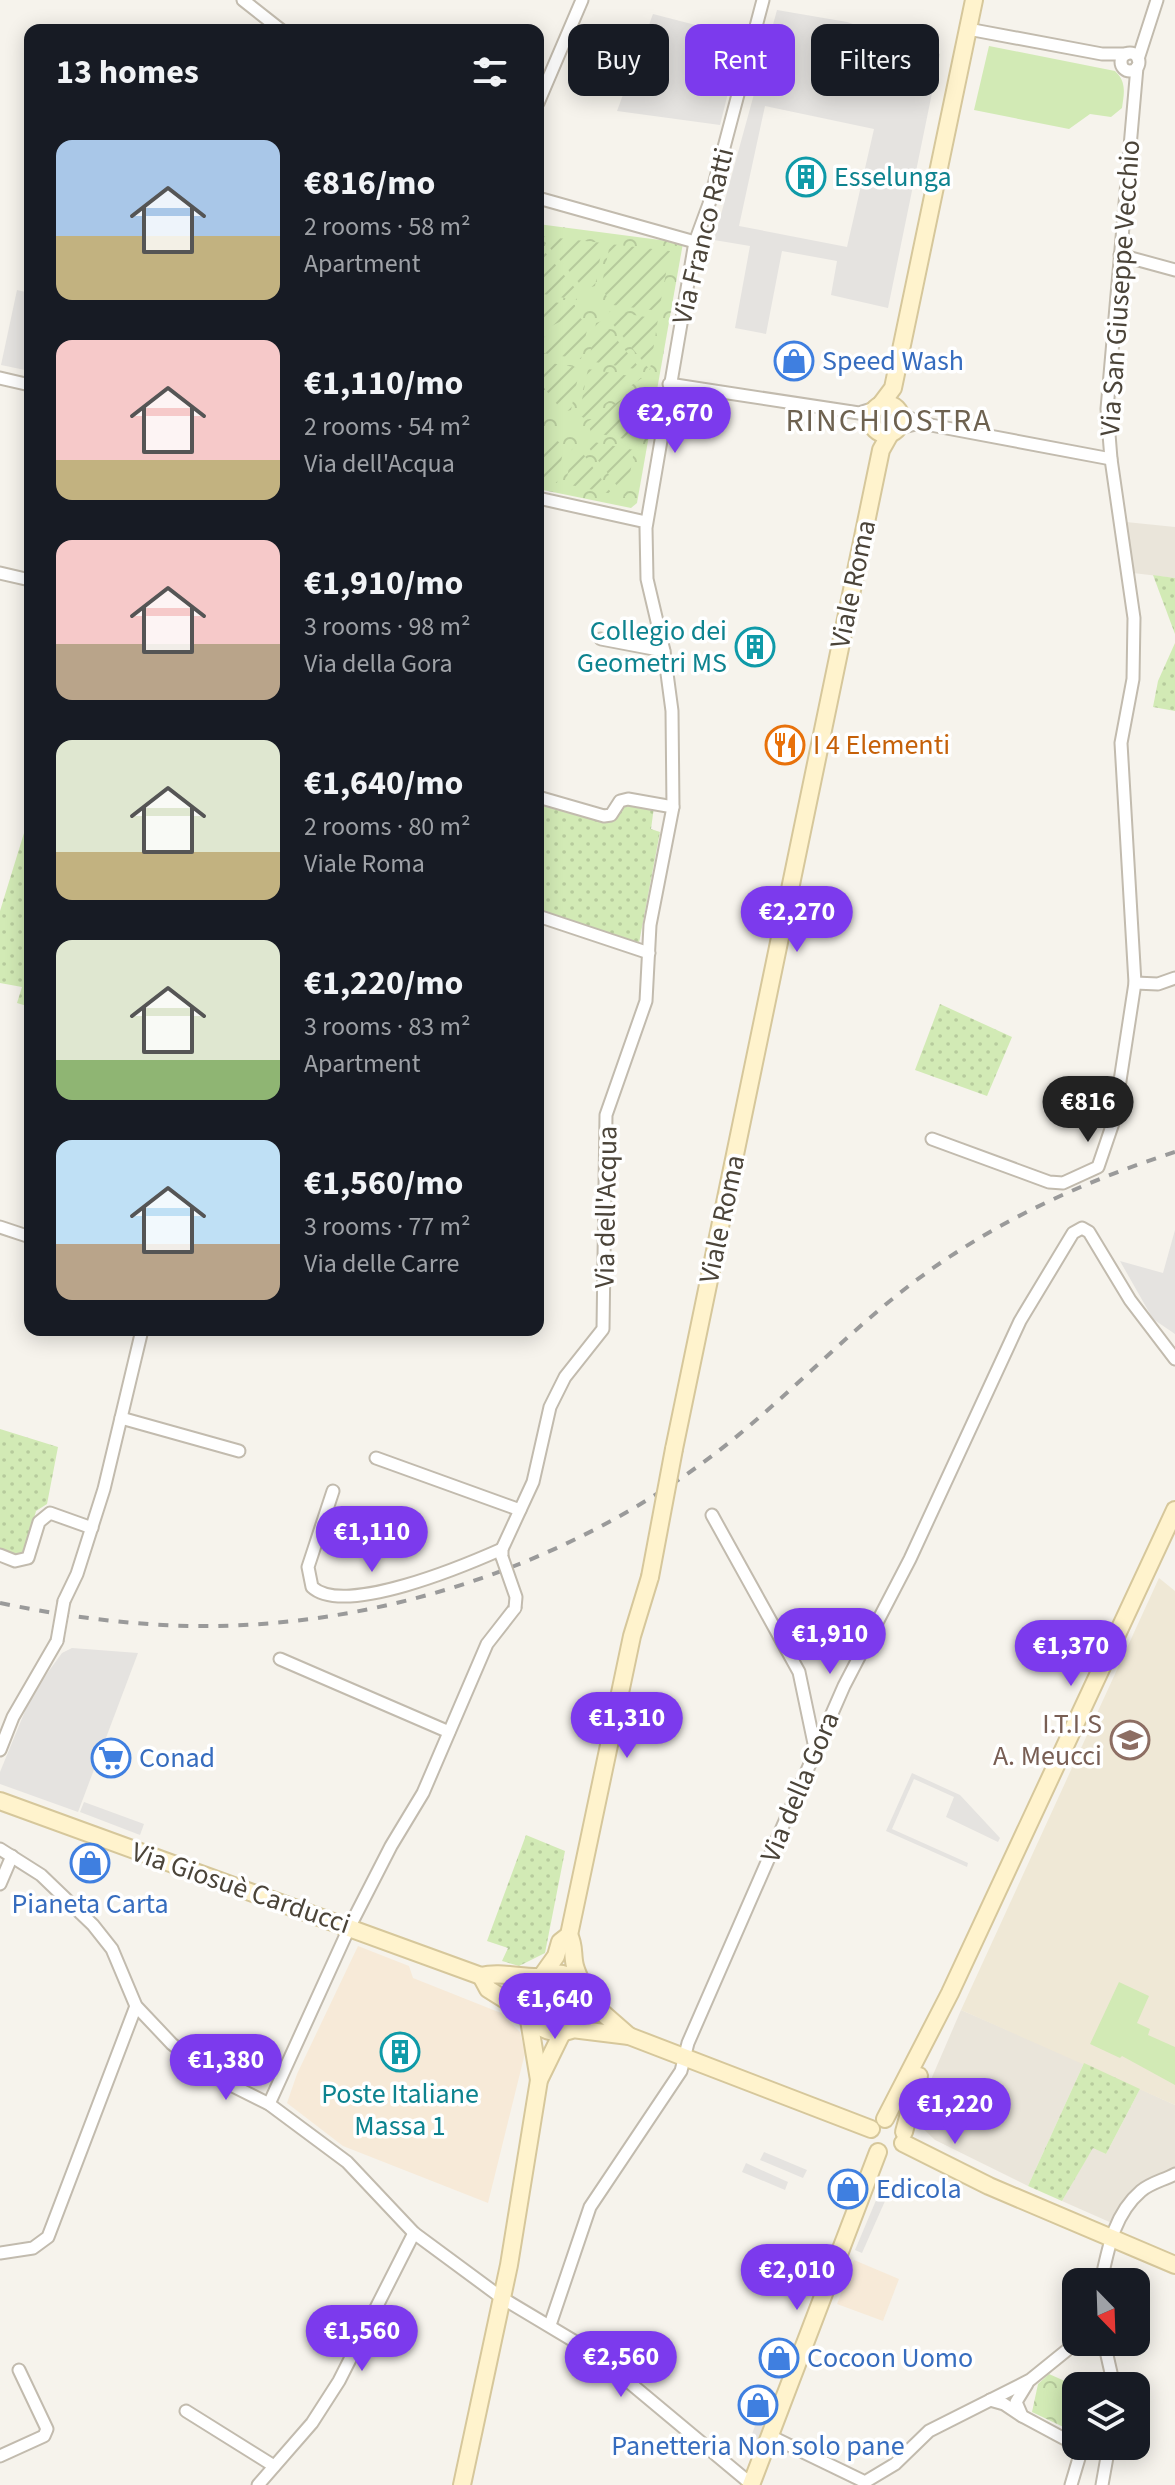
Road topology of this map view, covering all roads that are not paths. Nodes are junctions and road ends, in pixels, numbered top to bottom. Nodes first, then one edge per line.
1 (243, 0) edge
2 (582, 0) edge
3 (763, 0) edge
4 (974, 0) edge
5 (1156, 2) edge
6 (273, 24) edge
7 (968, 29) junction
8 (1130, 61) junction
9 (544, 89) edge
10 (544, 200) edge
11 (695, 242) junction
12 (1120, 255) junction
13 (1175, 270) edge
14 (0, 378) edge
15 (24, 384) edge
16 (669, 384) junction
17 (884, 418) junction
18 (1111, 459) junction
19 (544, 499) edge
20 (646, 522) junction
21 (0, 573) edge
22 (24, 579) edge
23 (601, 639) dead end
24 (664, 651) junction
25 (544, 799) edge
26 (673, 807) junction
27 (544, 918) edge
28 (649, 953) junction
29 (1175, 978) edge
30 (1135, 983) junction
31 (932, 1139) dead end
32 (0, 1227) edge
33 (24, 1235) edge
34 (141, 1336) edge
35 (1175, 1359) edge
36 (121, 1418) junction
37 (239, 1451) dead end
38 (376, 1458) dead end
39 (333, 1491) dead end
40 (520, 1510) junction
41 (1175, 1510) edge
42 (712, 1515) dead end
43 (92, 1528) junction
44 (502, 1553) junction
45 (0, 1555) edge
46 (280, 1659) dead end
47 (449, 1732) junction
48 (0, 1750) edge
49 (816, 1753) junction
50 (0, 1801) edge
51 (1019, 1848) junction
52 (0, 1849) edge
53 (12, 1856) junction
54 (0, 1884) edge
55 (350, 1926) junction
56 (569, 1935) junction
57 (481, 1976) junction
58 (541, 1977) junction
59 (583, 1988) junction
60 (136, 2006) junction
61 (528, 2014) junction
62 (567, 2031) junction
63 (629, 2036) junction
64 (686, 2057) junction
65 (539, 2080) junction
66 (269, 2104) junction
67 (878, 2124) junction
68 (903, 2138) junction
69 (878, 2152) junction
70 (1175, 2174) edge
71 (414, 2233) junction
72 (1111, 2236) junction
73 (0, 2253) edge
74 (1175, 2265) edge
75 (1104, 2268) edge
76 (502, 2298) junction
77 (550, 2325) junction
78 (1062, 2354) edge
79 (19, 2370) dead end
80 (1030, 2380) junction
81 (990, 2400) junction
82 (186, 2411) dead end
83 (1022, 2416) junction
84 (770, 2436) junction
85 (1062, 2437) edge
86 (0, 2456) edge
87 (1078, 2460) edge
88 (1106, 2460) edge
89 (274, 2466) junction
90 (258, 2485) edge
91 (462, 2485) edge
92 (751, 2485) edge
93 (1071, 2485) edge
94 (1102, 2485) edge

1 - 6 street
2 - 9 street
3 - 11 street, Via Franco Ratti
4 - 7 main road
5 - 8 street
7 - 8 street
7 - 17 main road
8 - 12 street, Via San Giuseppe Vecchio
10 - 11 street
11 - 16 street, Via Franco Ratti
12 - 13 street
12 - 18 street, Via San Giuseppe Vecchio
14 - 15 street
16 - 17 street
16 - 20 street, Via Franco Ratti
17 - 18 street
17 - 56 main road, Viale Roma, bridge
18 - 30 street, Via San Giuseppe Vecchio
19 - 20 street
20 - 24 street, Via dell'Acqua
21 - 22 street
23 - 24 street
24 - 26 street, Via dell'Acqua
25 - 26 street
26 - 28 street, Via dell'Acqua
27 - 28 street
28 - 40 street, Via dell'Acqua
29 - 30 street
30 - 31 street, Via San Giuseppe Vecchio
32 - 33 street
34 - 36 street
35 - 49 street, Via della Gora
36 - 37 street
36 - 43 street
38 - 40 street
39 - 44 street
40 - 44 street, Via dell'Acqua
41 - 51 main road
42 - 49 street
43 - 45 street
43 - 48 street, bridge
44 - 47 street, bridge
46 - 47 street
47 - 55 street
49 - 64 street, Via della Gora
50 - 55 main road, Via Giosuè Carducci
51 - 67 main road
51 - 68 main road
52 - 53 street
53 - 54 street
53 - 60 street
55 - 57 main road, Via Giosuè Carducci
55 - 66 street
56 - 58 main road, Viale Roma
56 - 59 main road
57 - 58 main road, Via Giosuè Carducci
57 - 61 main road, Via Giosuè Carducci
58 - 59 main road
58 - 61 main road
59 - 62 main road
59 - 63 main road
60 - 66 street
60 - 73 street
61 - 62 main road
61 - 65 main road
62 - 63 main road
62 - 65 main road
63 - 64 main road
64 - 67 main road
64 - 77 street, Via della Gora
65 - 76 main road
66 - 71 street
67 - 68 main road
67 - 69 main road
68 - 69 main road
68 - 72 main road
69 - 84 main road
70 - 72 street
71 - 76 street
71 - 89 street
72 - 74 main road
72 - 75 street
76 - 77 street
76 - 91 main road
77 - 92 street
78 - 80 street
79 - 86 street
80 - 81 street
80 - 83 street
81 - 83 street
81 - 84 street
82 - 89 street
83 - 85 street
84 - 92 main road
87 - 93 street
88 - 94 street
89 - 90 street

